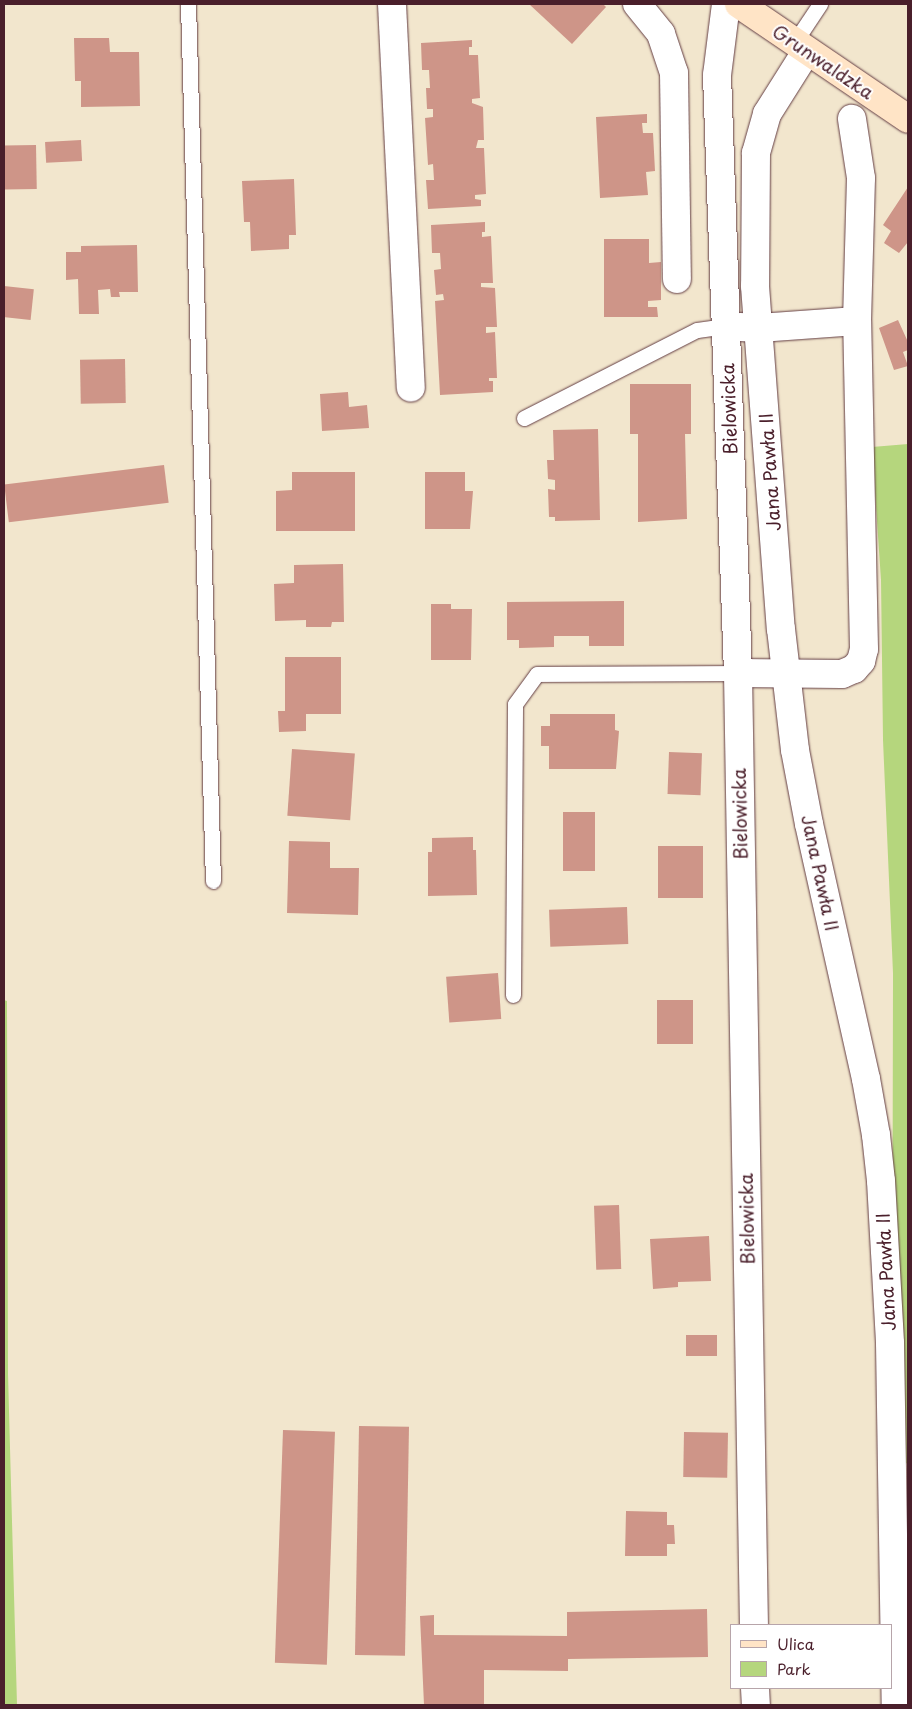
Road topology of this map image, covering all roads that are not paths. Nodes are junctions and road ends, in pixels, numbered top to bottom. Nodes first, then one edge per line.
1 (188, 4) edge
2 (392, 4) edge
3 (636, 4) edge
4 (726, 4) edge
5 (739, 4) edge
6 (820, 4) edge
7 (800, 47) junction
8 (852, 119) dead end
9 (908, 119) edge
10 (677, 279) dead end
11 (857, 321) junction
12 (726, 326) junction
13 (759, 328) junction
14 (411, 388) dead end
15 (524, 418) dead end
16 (738, 673) junction
17 (785, 673) junction
18 (213, 881) dead end
19 (513, 995) dead end
20 (900, 1526) edge
21 (754, 1624) edge
22 (755, 1689) edge
23 (756, 1705) edge
24 (896, 1705) edge

1 - 18 lane
2 - 14 street
3 - 10 street
4 - 12 street, Bielowicka
5 - 7 street, Grunwaldzka
6 - 7 lane
7 - 9 street, Grunwaldzka
7 - 13 street, Jana Pawła II
8 - 11 street
11 - 13 street
11 - 17 street
12 - 13 street
12 - 15 lane
12 - 16 street, Bielowicka
13 - 17 street, Jana Pawła II
16 - 17 street
16 - 19 lane
16 - 21 street, Bielowicka
17 - 20 street, Jana Pawła II
20 - 24 street, Jana Pawła II
22 - 23 street

